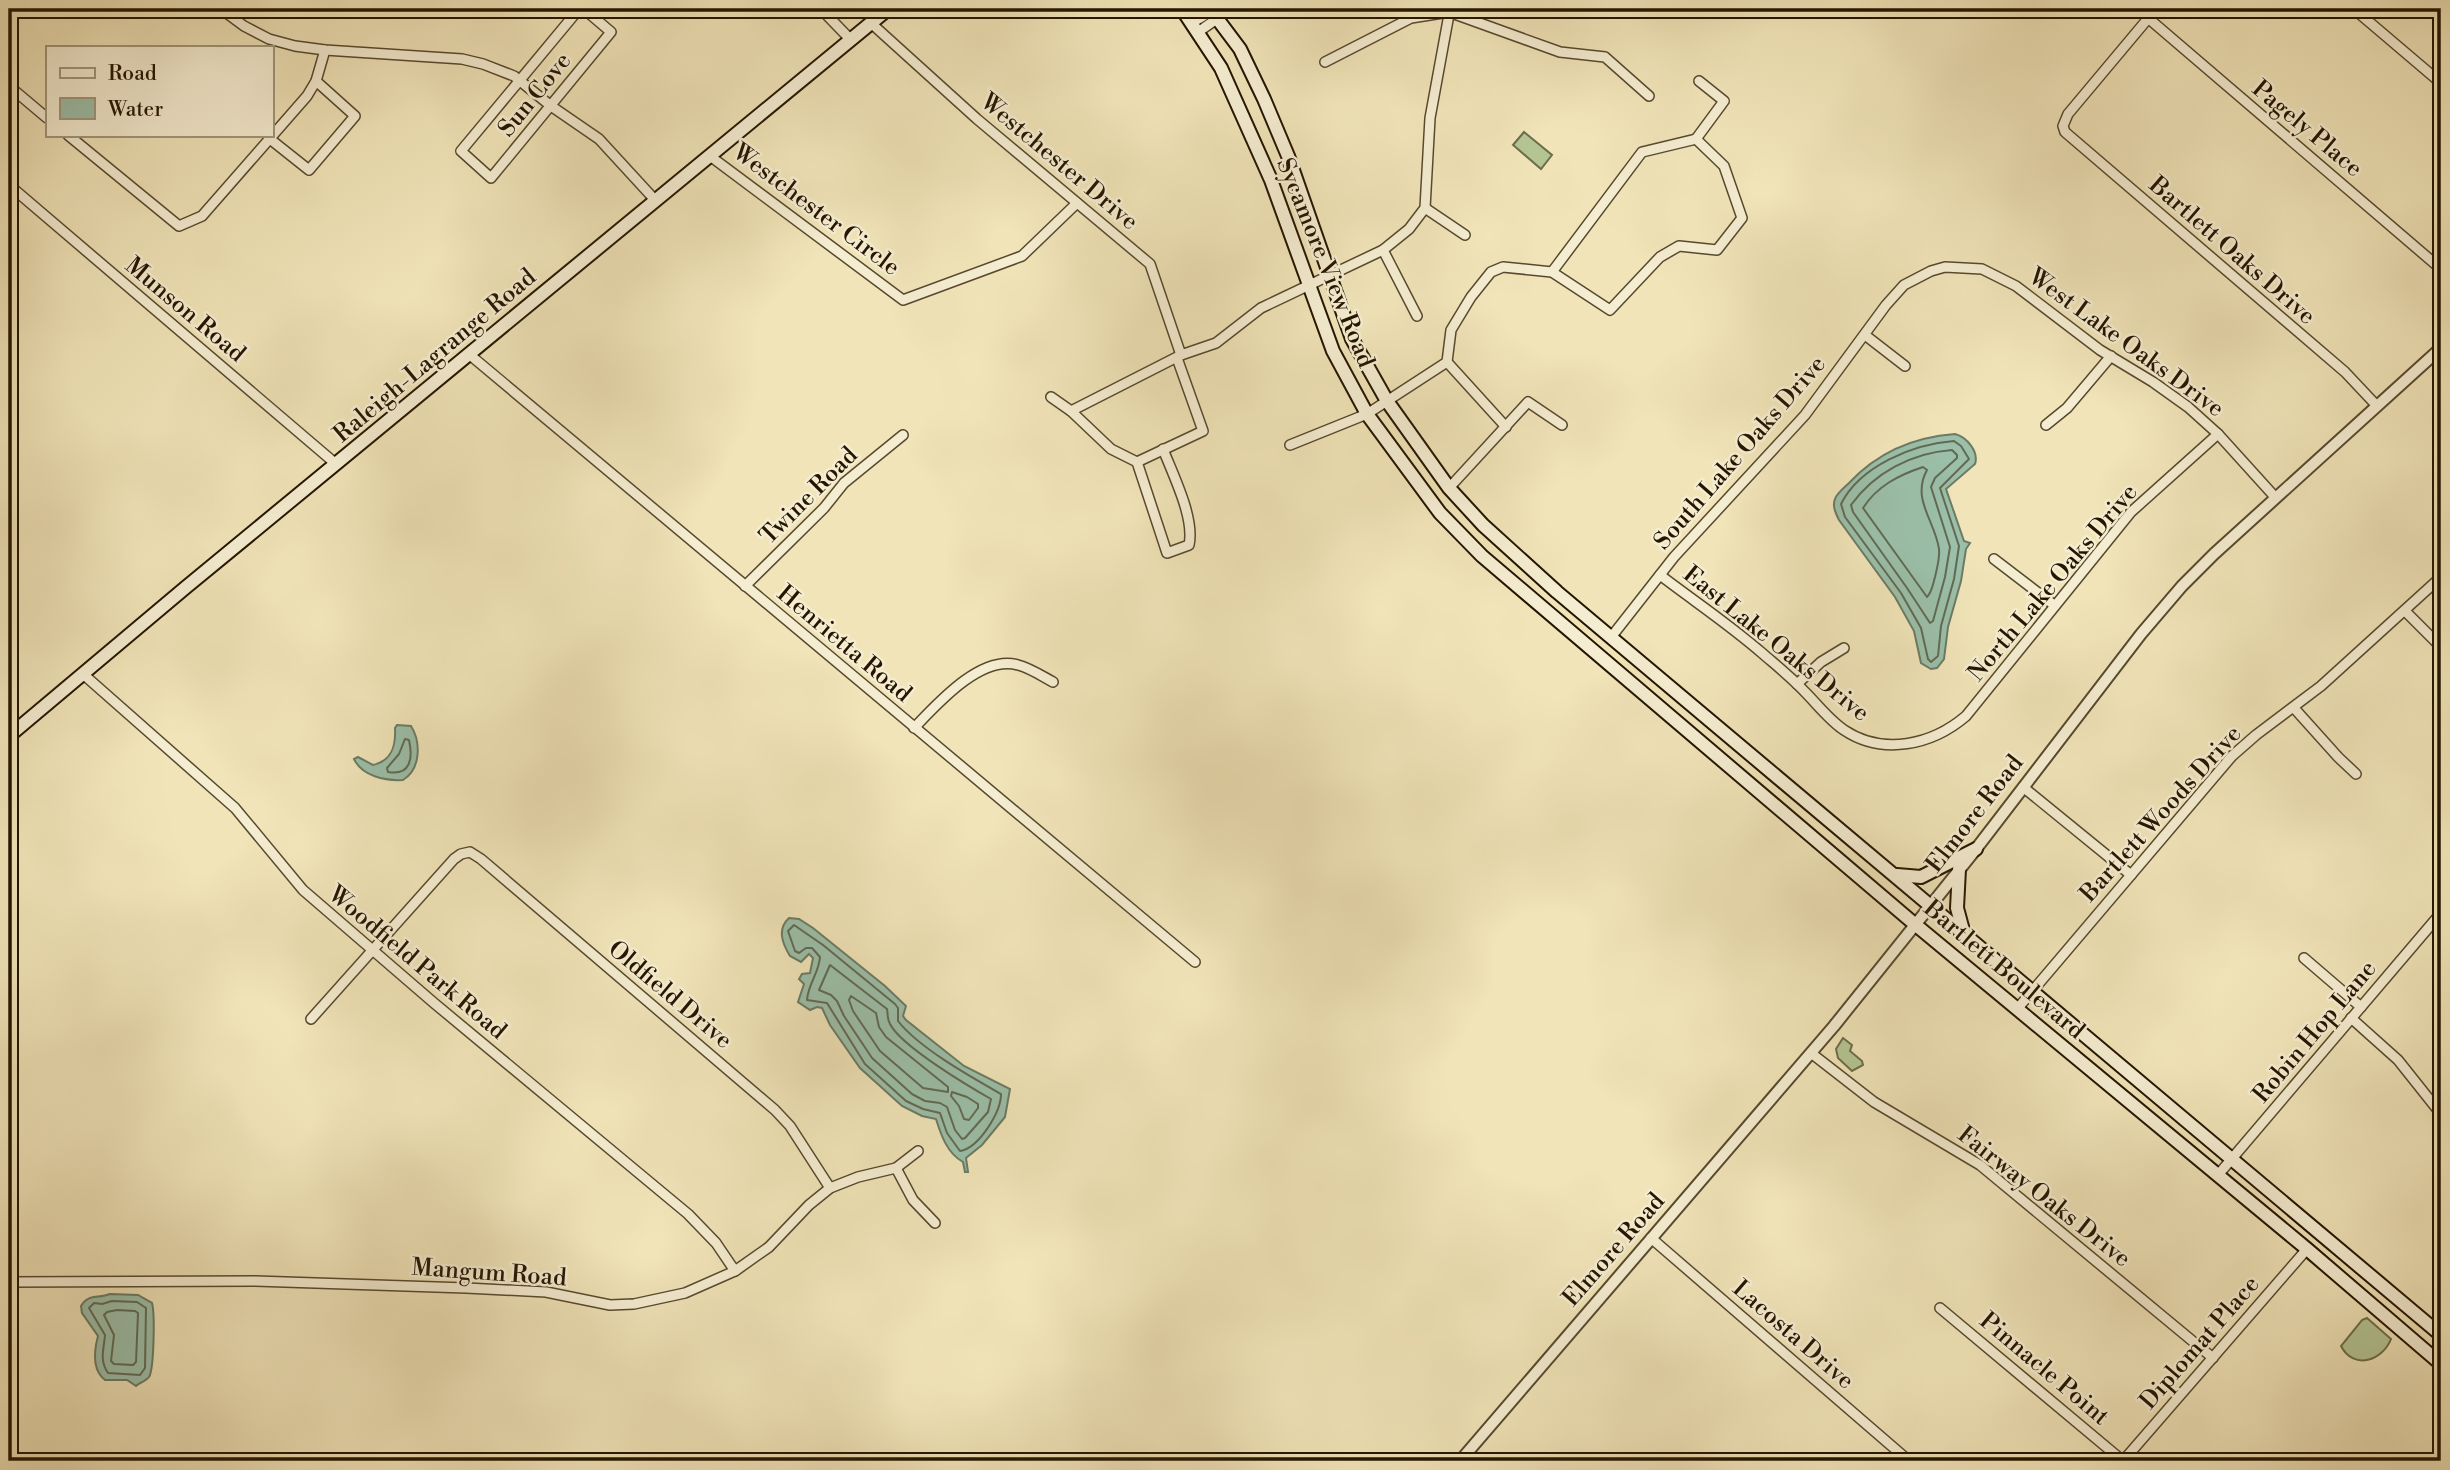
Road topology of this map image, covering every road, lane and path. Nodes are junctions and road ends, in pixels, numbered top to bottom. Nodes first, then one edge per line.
1 (221, 9) edge
2 (582, 9) edge
3 (821, 9) edge
4 (888, 9) edge
5 (1182, 9) edge
6 (1231, 9) edge
7 (2155, 9) edge
8 (2354, 9) edge
9 (1450, 10) edge
10 (1213, 12) edge
11 (2148, 18) junction
12 (872, 24) junction
13 (1195, 28) junction
14 (851, 40) junction
15 (325, 50) junction
16 (1325, 62) dead end
17 (519, 80) junction
18 (1699, 80) dead end
19 (316, 81) junction
20 (2441, 83) edge
21 (9, 86) edge
22 (1649, 96) dead end
23 (551, 106) junction
24 (46, 117) edge
25 (69, 136) edge
26 (273, 136) edge
27 (273, 136) edge
28 (270, 139) junction
29 (1696, 139) junction
30 (710, 156) junction
31 (9, 185) edge
32 (655, 200) junction
33 (1077, 203) junction
34 (1425, 208) junction
35 (1465, 235) dead end
36 (1383, 250) junction
37 (2441, 269) edge
38 (1931, 271) joint
39 (1552, 272) junction
40 (1325, 278) junction
41 (1307, 286) junction
42 (1417, 316) dead end
43 (1865, 335) junction
44 (2441, 348) edge
45 (470, 355) junction
46 (1179, 356) junction
47 (2111, 356) junction
48 (1447, 362) junction
49 (1905, 366) dead end
50 (1051, 397) dead end
51 (1383, 404) junction
52 (2376, 405) junction
53 (1070, 411) junction
54 (1367, 414) junction
55 (1562, 425) dead end
56 (2046, 425) dead end
57 (1506, 427) junction
58 (2218, 434) junction
59 (903, 435) dead end
60 (1290, 445) dead end
61 (1163, 449) junction
62 (1137, 462) junction
63 (336, 464) junction
64 (1449, 488) junction
65 (2275, 497) junction
66 (1497, 537) junction
67 (1482, 556) junction
68 (1994, 559) dead end
69 (1660, 575) junction
70 (2441, 578) edge
71 (745, 586) junction
72 (1557, 592) joint
73 (2054, 605) junction
74 (1542, 606) joint
75 (2405, 611) junction
76 (1612, 636) junction
77 (2441, 647) edge
78 (1844, 648) dead end
79 (83, 674) junction
80 (1053, 682) dead end
81 (1797, 684) junction
82 (2294, 708) junction
83 (914, 728) junction
84 (9, 736) edge
85 (1910, 744) joint
86 (1744, 749) junction
87 (1730, 766) junction
88 (2357, 774) dead end
89 (2023, 786) junction
90 (1976, 849) junction
91 (1959, 869) junction
92 (1894, 875) junction
93 (2131, 875) junction
94 (1930, 905) junction
95 (2441, 913) edge
96 (1915, 924) junction
97 (1964, 934) junction
98 (373, 950) junction
99 (2304, 958) dead end
100 (1195, 961) dead end
101 (2032, 991) junction
102 (2361, 1007) junction
103 (2018, 1008) junction
104 (2351, 1018) junction
105 (311, 1019) dead end
106 (1811, 1052) junction
107 (2441, 1114) edge
108 (918, 1151) dead end
109 (2233, 1158) junction
110 (896, 1168) junction
111 (2218, 1175) junction
112 (830, 1188) junction
113 (935, 1223) dead end
114 (1651, 1238) junction
115 (2306, 1249) junction
116 (736, 1271) junction
117 (9, 1282) edge
118 (1940, 1308) dead end
119 (2441, 1335) edge
120 (2213, 1358) junction
121 (2441, 1364) edge
122 (1460, 1461) edge
123 (1909, 1461) edge
124 (2123, 1461) edge

1 - 15 street
2 - 17 street
2 - 23 street, Sun Cove
3 - 14 street
4 - 12 main road, Raleigh-Lagrange Road
5 - 13 main road, Sycamore View Road
6 - 10 street
7 - 11 street
8 - 20 street
9 - 16 street
9 - 22 street
9 - 34 street
10 - 13 street
10 - 40 main road, Sycamore View Road
11 - 37 street, Pagely Place
11 - 52 street, Bartlett Oaks Drive
12 - 14 main road, Raleigh-Lagrange Road
12 - 33 street, Westchester Drive
13 - 41 main road, Sycamore View Road
14 - 30 main road, Raleigh-Lagrange Road
15 - 17 street
15 - 19 street
17 - 23 street
17 - 23 street, Sun Cove
18 - 29 street
19 - 26 street
19 - 28 street
21 - 24 street
23 - 32 street
25 - 28 street
27 - 28 street
29 - 39 street
29 - 39 street
30 - 32 main road, Raleigh-Lagrange Road
30 - 33 street, Westchester Circle
31 - 63 street, Munson Road
32 - 45 main road, Raleigh-Lagrange Road
33 - 46 street, Westchester Drive
34 - 35 street
34 - 36 street
36 - 40 street
36 - 42 street
38 - 43 street, South Lake Oaks Drive
38 - 47 street, West Lake Oaks Drive
39 - 48 street
40 - 41 street
40 - 51 main road, Sycamore View Road
41 - 46 street
41 - 54 main road, Sycamore View Road
43 - 49 street
43 - 69 street, South Lake Oaks Drive
44 - 52 street, Elmore Road
45 - 63 main road, Raleigh-Lagrange Road
45 - 71 street, Henrietta Road
46 - 53 street
46 - 61 street, Westchester Drive
47 - 56 street
47 - 58 street, West Lake Oaks Drive
48 - 51 street
48 - 57 street
50 - 53 street
51 - 54 street
51 - 64 main road, Sycamore View Road
52 - 65 street, Elmore Road
53 - 62 street
54 - 60 street
54 - 67 main road, Sycamore View Road
55 - 57 street
57 - 64 street
58 - 65 street, West Lake Oaks Drive
58 - 73 street, North Lake Oaks Drive
59 - 71 street, Twine Road
61 - 62 street
61 - 62 street
63 - 79 main road, Raleigh-Lagrange Road
64 - 66 main road, Sycamore View Road
65 - 89 street, Elmore Road
66 - 67 main road
66 - 72 main road, Sycamore View Road
67 - 74 main road, Sycamore View Road
68 - 73 street
69 - 76 street, South Lake Oaks Drive
69 - 81 street, East Lake Oaks Drive
70 - 75 street, Bartlett Woods Drive
71 - 83 street, Henrietta Road
72 - 76 main road, Bartlett Boulevard
73 - 85 street, North Lake Oaks Drive
74 - 87 main road, Bartlett Boulevard
75 - 77 street
75 - 82 street, Bartlett Woods Drive
76 - 86 main road, Bartlett Boulevard
78 - 81 street
79 - 84 main road, Raleigh-Lagrange Road
79 - 98 street, Woodfield Park Road
80 - 83 street
81 - 85 street, East Lake Oaks Drive
82 - 88 street
82 - 93 street, Bartlett Woods Drive
83 - 100 street, Henrietta Road
86 - 87 main road
86 - 92 main road, Bartlett Boulevard
87 - 96 main road, Bartlett Boulevard
89 - 90 street, Elmore Road
89 - 93 street
90 - 91 street, Elmore Road
90 - 92 main road
91 - 94 street, Elmore Road
91 - 97 main road
92 - 94 main road, Bartlett Boulevard
93 - 101 street, Bartlett Woods Drive
94 - 96 street, Elmore Road
94 - 97 main road, Bartlett Boulevard
95 - 102 street, Robin Hop Lane
96 - 103 main road, Bartlett Boulevard
96 - 106 street, Elmore Road
97 - 101 main road, Bartlett Boulevard
98 - 105 street
98 - 112 street, Oldfield Drive
98 - 116 street, Woodfield Park Road
99 - 102 street
101 - 103 street, Bartlett Woods Drive
101 - 109 main road, Bartlett Boulevard
102 - 104 street, Robin Hop Lane
103 - 111 main road, Bartlett Boulevard
104 - 107 street
104 - 109 street, Robin Hop Lane
106 - 114 street, Elmore Road
106 - 120 street, Fairway Oaks Drive
108 - 110 street, Mangum Road
109 - 111 street, Robin Hop Lane
109 - 119 main road, Bartlett Boulevard
110 - 112 street, Mangum Road
110 - 113 street
111 - 115 main road, Bartlett Boulevard
112 - 116 street, Mangum Road
114 - 122 street, Elmore Road
114 - 123 street, Lacosta Drive
115 - 120 street, Diplomat Place
115 - 121 main road, Bartlett Boulevard
116 - 117 street, Mangum Road
118 - 124 street, Pinnacle Point
120 - 124 street, Diplomat Place

